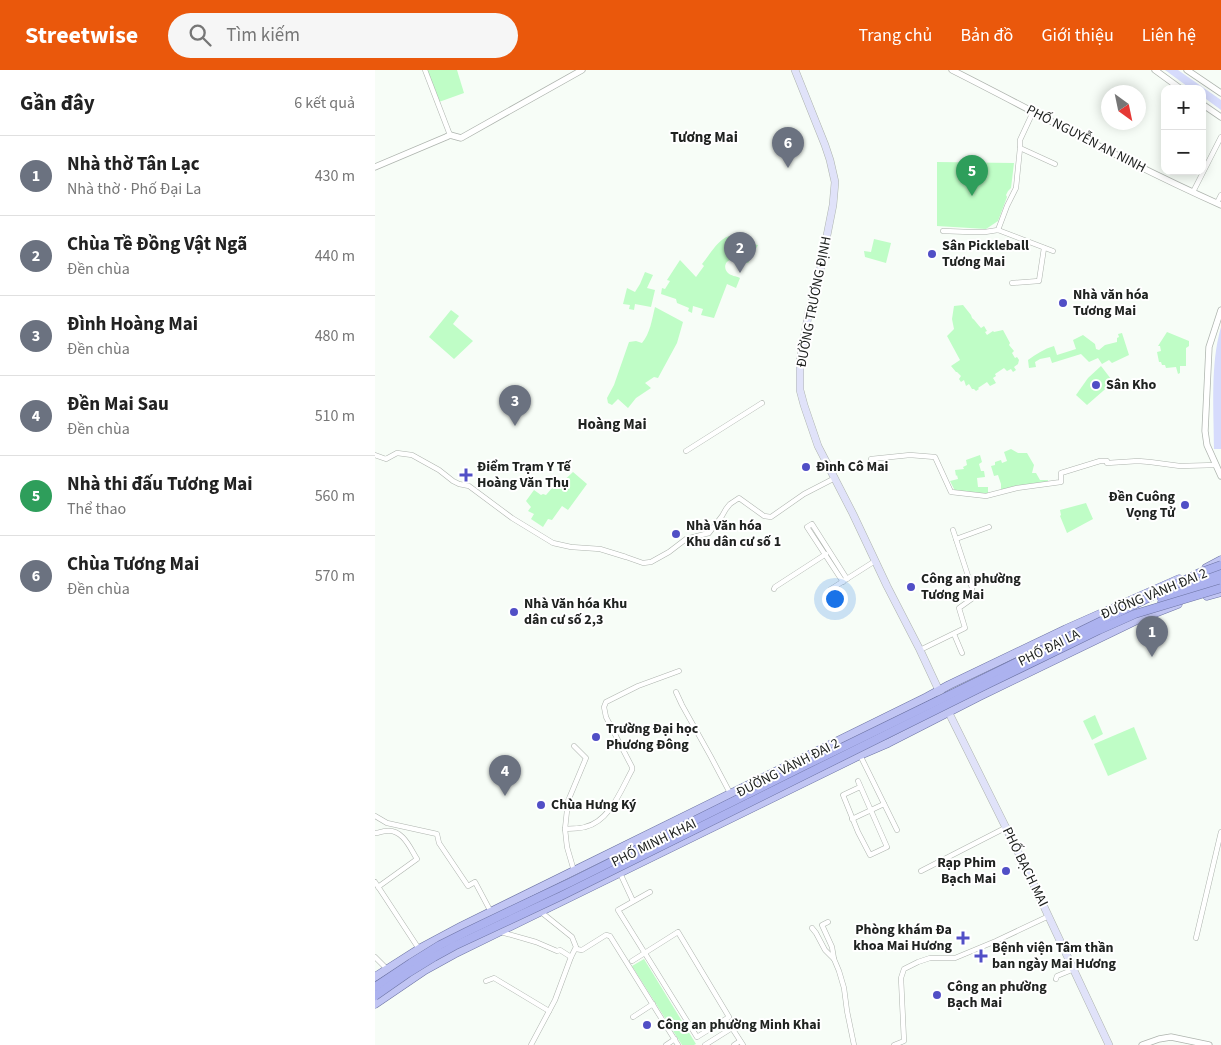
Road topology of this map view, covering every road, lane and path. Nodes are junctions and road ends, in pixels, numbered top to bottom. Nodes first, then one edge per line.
1 (425, 70) edge
2 (582, 70) edge
3 (795, 70) edge
4 (952, 70) edge
5 (1155, 70) edge
6 (1187, 70) edge
7 (1176, 85) edge
8 (1221, 94) edge
9 (1206, 107) edge
10 (1033, 112) junction
11 (1221, 117) edge
12 (451, 135) junction
13 (1221, 137) edge
14 (1020, 148) junction
15 (1055, 164) dead end
16 (375, 167) edge
17 (1193, 192) junction
18 (1221, 195) edge
19 (1219, 204) edge
20 (998, 230) junction
21 (943, 231) dead end
22 (1044, 248) junction
23 (1053, 251) dead end
24 (1012, 283) dead end
25 (1221, 310) edge
26 (762, 403) dead end
27 (686, 451) dead end
28 (375, 455) edge
29 (871, 459) dead end
30 (1218, 467) edge
31 (1221, 476) edge
32 (835, 478) junction
33 (989, 527) dead end
34 (953, 530) dead end
35 (956, 539) junction
36 (827, 553) junction
37 (1221, 560) edge
38 (875, 561) junction
39 (1221, 565) edge
40 (1221, 572) edge
41 (845, 580) junction
42 (1221, 580) edge
43 (1176, 581) junction
44 (774, 589) dead end
45 (831, 589) dead end
46 (1221, 589) edge
47 (1132, 606) junction
48 (1135, 614) junction
49 (954, 634) junction
50 (920, 650) junction
51 (962, 653) dead end
52 (993, 664) junction
53 (679, 671) dead end
54 (1004, 684) junction
55 (939, 691) junction
56 (676, 692) dead end
57 (948, 712) junction
58 (573, 746) dead end
59 (861, 755) junction
60 (858, 781) dead end
61 (860, 787) junction
62 (730, 793) junction
63 (884, 804) junction
64 (871, 810) junction
65 (375, 816) edge
66 (853, 819) junction
67 (665, 826) junction
68 (1007, 828) junction
69 (565, 829) junction
70 (897, 830) dead end
71 (1221, 832) edge
72 (375, 833) edge
73 (631, 843) junction
74 (676, 846) junction
75 (641, 863) junction
76 (574, 871) junction
77 (921, 871) dead end
78 (620, 873) junction
79 (376, 884) edge
80 (649, 892) dead end
81 (633, 901) junction
82 (491, 912) junction
83 (541, 912) junction
84 (1049, 916) junction
85 (828, 922) dead end
86 (812, 928) dead end
87 (500, 931) junction
88 (1196, 938) dead end
89 (419, 949) junction
90 (576, 949) junction
91 (645, 953) junction
92 (375, 957) edge
93 (571, 958) junction
94 (834, 960) junction
95 (632, 961) dead end
96 (387, 968) junction
97 (1074, 969) junction
98 (375, 977) edge
99 (1056, 979) dead end
100 (486, 981) dead end
101 (375, 987) edge
102 (375, 996) edge
103 (375, 1004) edge
104 (653, 1004) junction
105 (549, 1011) junction
106 (633, 1017) dead end
107 (675, 1039) junction
108 (742, 1043) edge
109 (531, 1045) edge
110 (666, 1045) edge
111 (679, 1045) edge
112 (705, 1045) edge
113 (734, 1045) edge
114 (854, 1045) edge
115 (894, 1045) edge
116 (1109, 1045) edge
117 (1142, 1045) edge
118 (1209, 1045) edge

1 - 12 street
2 - 12 street
3 - 32 main road, ĐƯỜNG TRƯƠNG ĐỊNH
4 - 10 street, PHỐ NGUYỄN AN NINH
5 - 7 street
6 - 8 street
9 - 11 street
10 - 14 street
10 - 17 street, PHỐ NGUYỄN AN NINH
12 - 16 street
13 - 17 street
14 - 15 street
14 - 20 street
17 - 19 street, PHỐ NGUYỄN AN NINH
18 - 19 street
20 - 21 street
20 - 22 street
22 - 23 street
22 - 24 street
25 - 30 street
26 - 27 street
28 - 32 street
29 - 30 street
30 - 31 street
32 - 38 main road, ĐƯỜNG TRƯƠNG ĐỊNH
33 - 35 street
34 - 35 street
35 - 49 street
36 - 36 street
36 - 41 street
36 - 44 street
37 - 43 main road, PHỐ ĐẠI LA
38 - 41 street
38 - 50 main road, ĐƯỜNG TRƯƠNG ĐỊNH
39 - 47 highway, bridge
40 - 43 main road, PHỐ ĐẠI LA
40 - 47 highway, ĐƯỜNG VÀNH ĐAI 2, bridge
41 - 45 street
42 - 48 highway, ĐƯỜNG VÀNH ĐAI 2, bridge
43 - 52 main road, PHỐ ĐẠI LA
46 - 48 highway, bridge
46 - 54 main road, PHỐ ĐẠI LA
47 - 101 highway, ĐƯỜNG VÀNH ĐAI 2, bridge
48 - 102 highway, ĐƯỜNG VÀNH ĐAI 2, bridge
49 - 50 street
49 - 51 street
50 - 55 main road, ĐƯỜNG TRƯƠNG ĐỊNH
52 - 54 main road
52 - 55 main road, PHỐ ĐẠI LA
53 - 69 street
54 - 57 main road, PHỐ ĐẠI LA
55 - 57 main road, PHỐ BẠCH MAI
55 - 62 main road, PHỐ MINH KHAI
56 - 62 street
57 - 59 main road, PHỐ MINH KHAI
57 - 68 main road, PHỐ BẠCH MAI
58 - 69 street
59 - 63 street
59 - 74 main road, PHỐ MINH KHAI
60 - 61 street
61 - 64 street
61 - 66 street
62 - 67 main road, PHỐ MINH KHAI
63 - 64 street
63 - 70 street
64 - 66 street
64 - 66 street
65 - 82 street
67 - 73 main road, PHỐ MINH KHAI
67 - 74 main road
68 - 77 street
68 - 84 main road, PHỐ BẠCH MAI
69 - 76 street
71 - 88 street
72 - 79 street
73 - 75 main road
73 - 76 main road, PHỐ MINH KHAI
74 - 75 main road, PHỐ MINH KHAI
75 - 78 main road, PHỐ MINH KHAI
76 - 82 main road, PHỐ MINH KHAI
78 - 81 street
78 - 83 main road, PHỐ MINH KHAI
79 - 89 street
80 - 81 street
81 - 91 street
82 - 89 main road, PHỐ MINH KHAI
83 - 87 main road, PHỐ MINH KHAI
83 - 90 street
84 - 97 main road, PHỐ BẠCH MAI
84 - 115 street
85 - 94 street
86 - 94 street
87 - 93 street
87 - 103 main road, PHỐ MINH KHAI
89 - 96 main road, PHỐ MINH KHAI
90 - 93 street
90 - 104 street
91 - 91 street
91 - 95 street
92 - 96 street
93 - 105 street
94 - 114 street
96 - 98 main road, PHỐ MINH KHAI
97 - 99 street
97 - 116 main road, PHỐ BẠCH MAI
100 - 105 street
104 - 106 street
104 - 107 street
105 - 109 street
107 - 110 street
107 - 111 street
108 - 112 street
108 - 113 street
117 - 118 street

